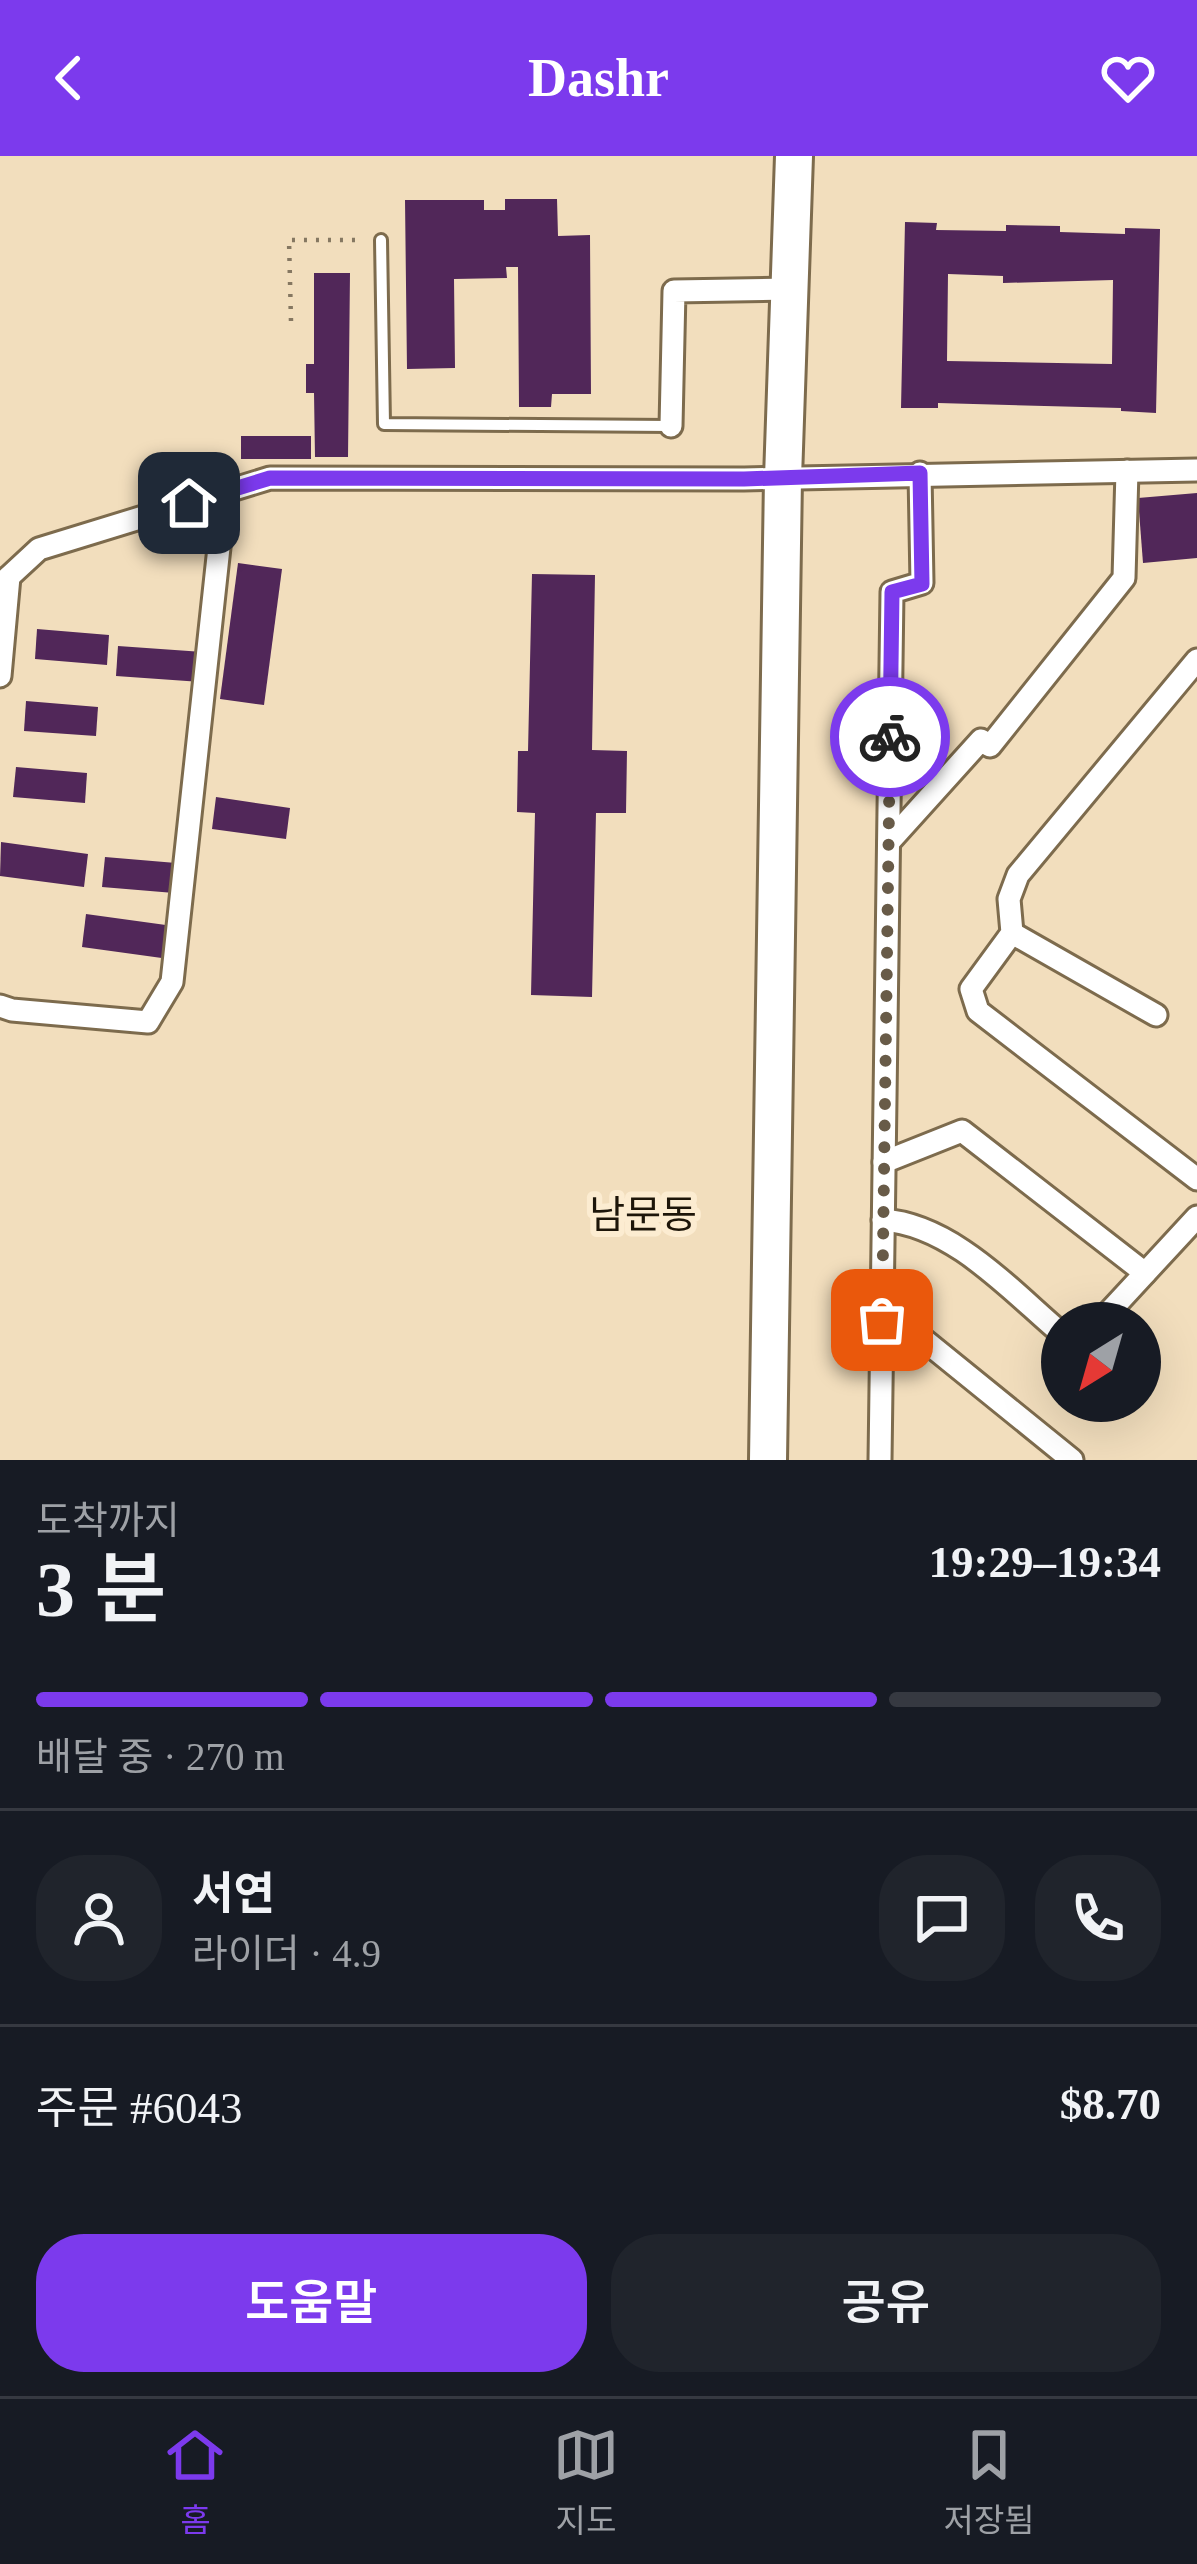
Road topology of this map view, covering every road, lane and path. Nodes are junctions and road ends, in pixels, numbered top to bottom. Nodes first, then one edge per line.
1 (794, 156) edge
2 (381, 240) joint
3 (788, 289) junction
4 (291, 322) dead end
5 (671, 426) joint
6 (1197, 470) edge
7 (1127, 471) junction
8 (920, 473) junction
9 (783, 478) junction
10 (225, 492) junction
11 (4, 581) edge
12 (1197, 660) edge
13 (0, 676) edge
14 (889, 842) junction
15 (1012, 933) junction
16 (0, 1006) edge
17 (1156, 1015) dead end
18 (884, 1162) junction
19 (1197, 1179) edge
20 (1197, 1217) edge
21 (883, 1220) junction
22 (1145, 1273) junction
23 (1119, 1302) edge
24 (1041, 1316) edge
25 (882, 1320) junction
26 (768, 1460) edge
27 (880, 1460) edge
28 (1072, 1460) edge

1 - 3 main road
2 - 4 path
2 - 5 lane
3 - 5 street
3 - 9 main road
6 - 7 street
7 - 8 street
7 - 14 street
8 - 9 street
8 - 14 street
9 - 10 street
9 - 26 main road
10 - 11 street
10 - 16 street
11 - 13 street
12 - 15 street
14 - 18 street
15 - 17 street
15 - 19 street
18 - 21 street
18 - 22 street
20 - 22 street
21 - 24 street
21 - 25 street
22 - 23 street
25 - 27 street
25 - 28 street

